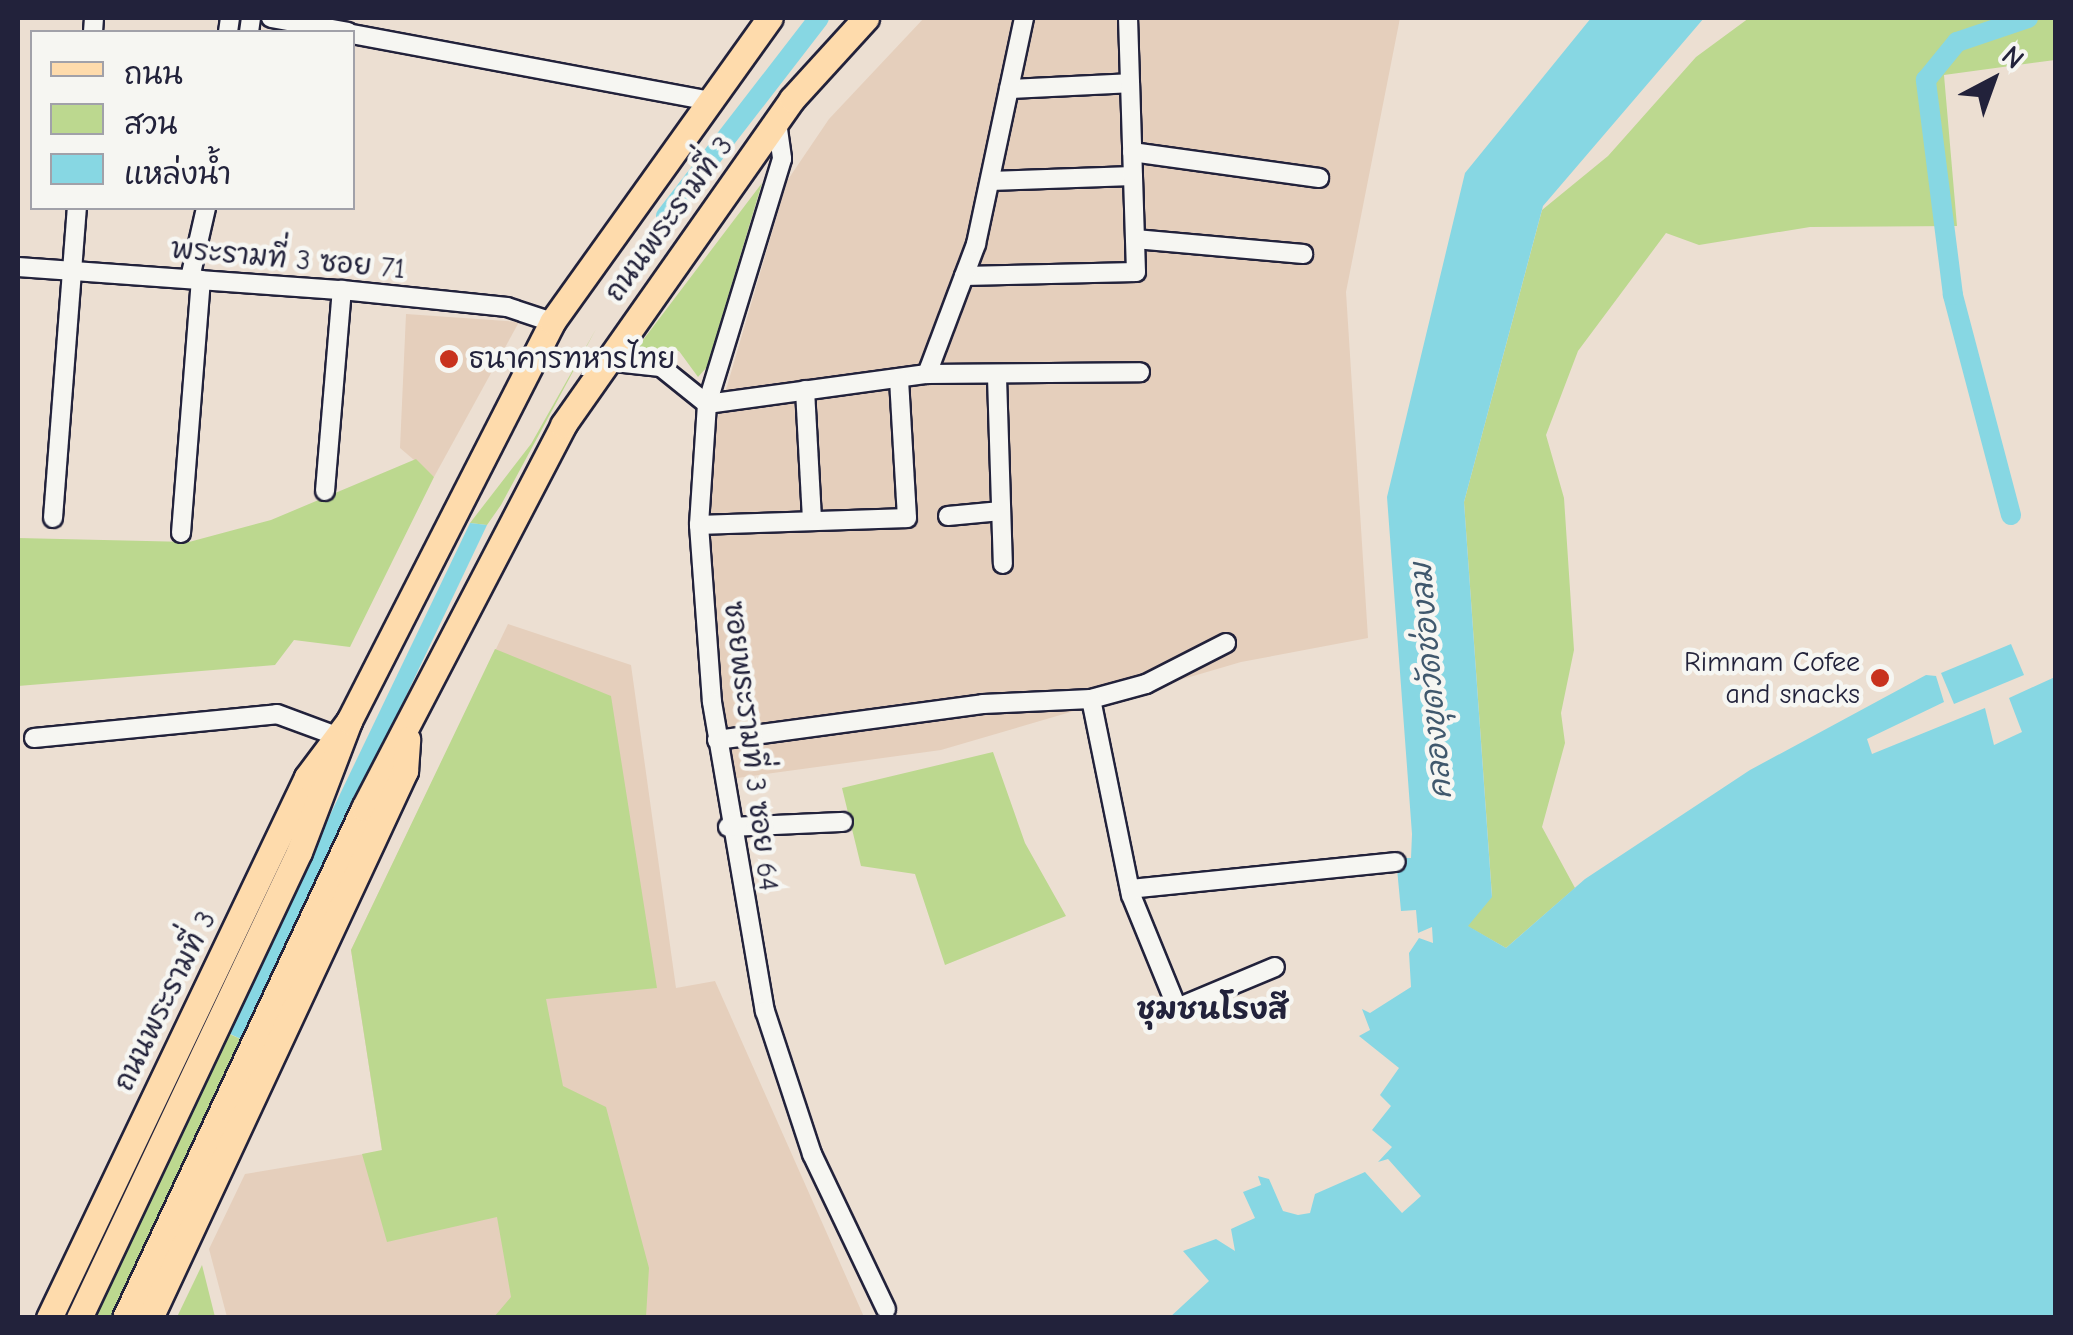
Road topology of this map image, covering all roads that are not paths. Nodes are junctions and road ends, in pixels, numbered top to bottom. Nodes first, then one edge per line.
1 (270, 18) edge
2 (281, 18) edge
3 (770, 18) edge
4 (866, 18) edge
5 (1024, 18) edge
6 (1128, 18) edge
7 (336, 30) edge
8 (355, 34) edge
9 (1130, 83) junction
10 (1009, 90) junction
11 (706, 100) junction
12 (776, 122) junction
13 (1132, 152) junction
14 (1133, 176) junction
15 (1319, 178) dead end
16 (990, 181) junction
17 (76, 210) edge
18 (206, 210) edge
19 (1135, 239) junction
20 (1303, 254) dead end
21 (18, 267) edge
22 (71, 270) junction
23 (964, 276) junction
24 (196, 278) junction
25 (342, 290) junction
26 (552, 322) junction
27 (605, 361) junction
28 (1140, 372) dead end
29 (928, 374) junction
30 (997, 377) junction
31 (899, 378) junction
32 (805, 390) junction
33 (707, 404) junction
34 (326, 491) dead end
35 (1001, 511) junction
36 (948, 516) dead end
37 (53, 518) dead end
38 (812, 521) junction
39 (699, 525) junction
40 (181, 533) dead end
41 (1003, 564) dead end
42 (1226, 643) dead end
43 (1091, 699) junction
44 (340, 728) junction
45 (34, 738) dead end
46 (407, 739) junction
47 (716, 740) junction
48 (842, 822) dead end
49 (728, 827) junction
50 (1396, 862) dead end
51 (1130, 888) junction
52 (1275, 967) dead end
53 (886, 1310) dead end
54 (48, 1318) edge
55 (79, 1318) edge
56 (125, 1318) edge
57 (150, 1318) edge

1 - 2 street
2 - 7 street
3 - 11 main road, ถนนพระรามที่ 3
4 - 12 main road, ถนนพระรามที่ 3
5 - 10 street
6 - 9 street
8 - 11 street
9 - 10 street
9 - 13 street
10 - 16 street
11 - 26 main road, ถนนพระรามที่ 3
12 - 27 main road, ถนนพระรามที่ 3
12 - 33 street, ซอยพระรามที่ 3 ซอย 64
13 - 14 street
13 - 15 street
14 - 16 street
14 - 19 street
16 - 23 street
17 - 22 street
18 - 24 street
19 - 20 street
19 - 23 street
21 - 22 street, พระรามที่ 3 ซอย 71
22 - 24 street, พระรามที่ 3 ซอย 71
22 - 37 street
23 - 29 street
24 - 25 street, พระรามที่ 3 ซอย 71
24 - 40 street
25 - 26 street, พระรามที่ 3 ซอย 71
25 - 34 street
26 - 44 main road, ถนนพระรามที่ 3
27 - 33 street
27 - 46 main road, ถนนพระรามที่ 3
28 - 30 street
29 - 30 street
29 - 31 street
30 - 35 street
31 - 32 street
31 - 38 street
32 - 33 street
32 - 38 street
33 - 39 street, ซอยพระรามที่ 3 ซอย 64
35 - 36 street
35 - 41 street
38 - 39 street
39 - 47 street, ซอยพระรามที่ 3 ซอย 64
42 - 43 street
43 - 47 street
43 - 51 street
44 - 45 street
44 - 54 main road, ถนนพระรามที่ 3
44 - 55 main road, ถนนพระรามที่ 3
46 - 56 main road, ถนนพระรามที่ 3
46 - 57 main road, ถนนพระรามที่ 3
47 - 49 street, ซอยพระรามที่ 3 ซอย 64
48 - 49 street
49 - 53 street, ซอยพระรามที่ 3 ซอย 64
50 - 51 street
51 - 52 street

